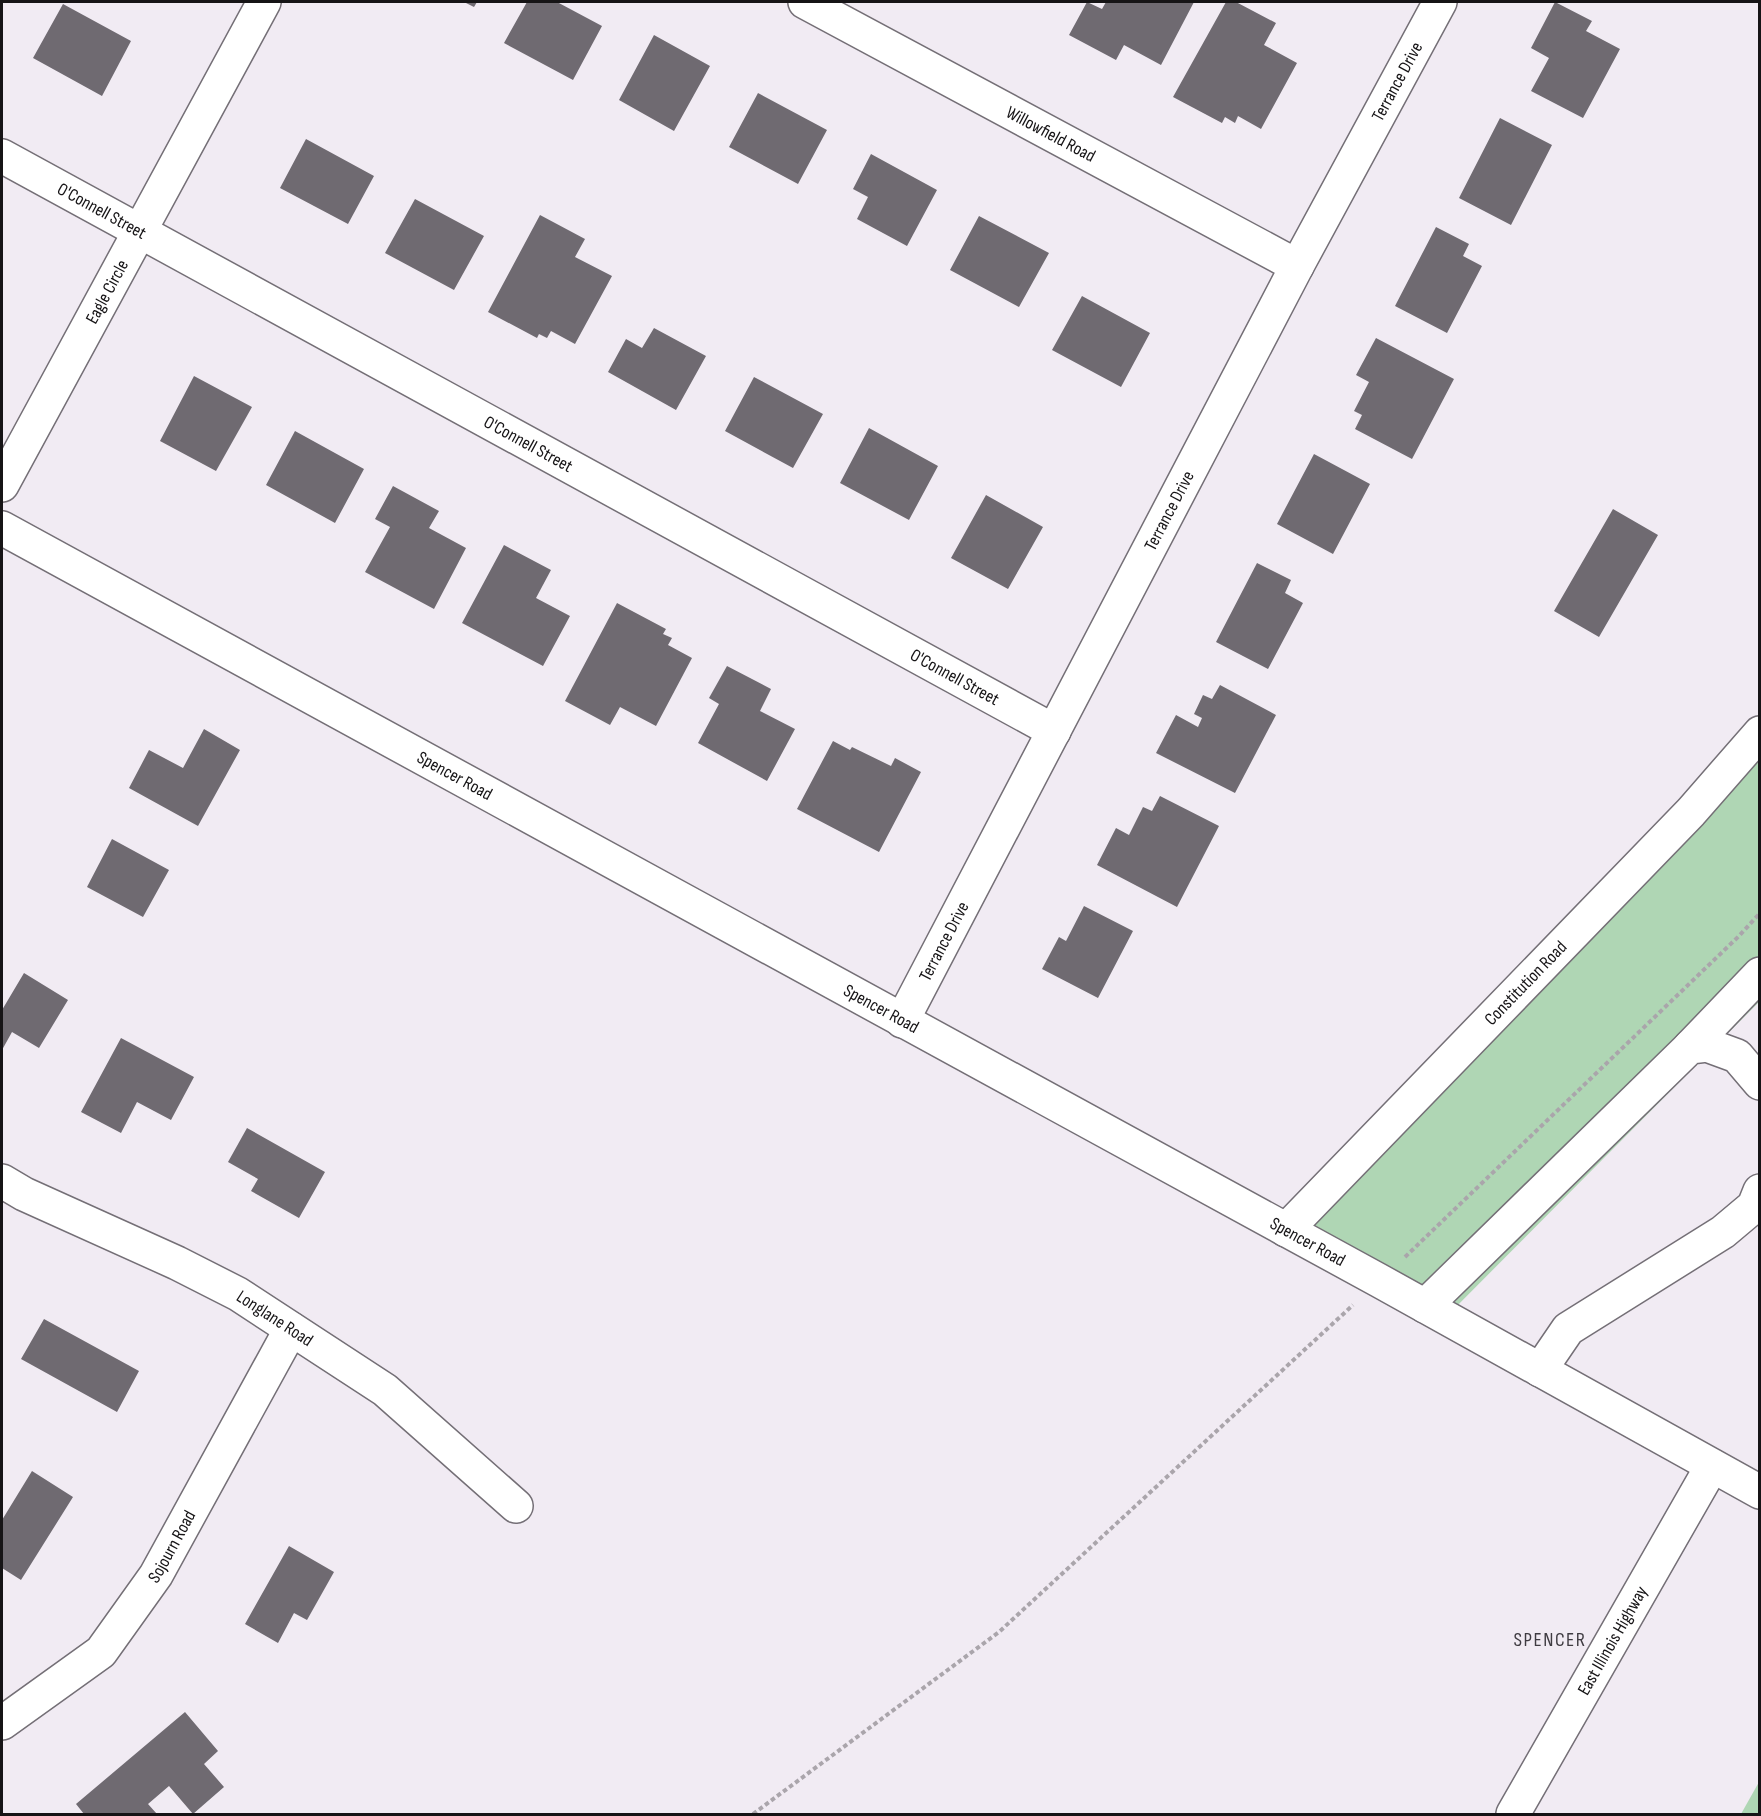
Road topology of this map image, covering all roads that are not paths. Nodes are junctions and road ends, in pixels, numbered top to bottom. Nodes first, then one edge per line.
1 (264, 2) edge
2 (805, 2) edge
3 (1440, 2) edge
4 (2, 156) edge
5 (140, 231) junction
6 (1297, 266) junction
7 (2, 485) edge
8 (2, 528) edge
9 (1054, 731) junction
10 (1760, 733) edge
11 (1760, 974) edge
12 (902, 1021) junction
13 (1690, 1047) junction
14 (1760, 1083) edge
15 (2, 1181) edge
16 (1760, 1191) edge
17 (1286, 1230) junction
18 (1425, 1306) junction
19 (291, 1329) junction
20 (1540, 1370) junction
21 (1712, 1466) junction
22 (1760, 1492) edge
23 (516, 1506) dead end
24 (2, 1723) edge
25 (1513, 1815) edge

1 - 5 street, Eagle Circle
2 - 6 street, Willowfield Road
3 - 6 street, Terrance Drive
4 - 5 street, O'Connell Street
5 - 7 street, Eagle Circle
5 - 9 street, O'Connell Street
6 - 9 street, Terrance Drive
8 - 12 street, Spencer Road
9 - 12 street, Terrance Drive
10 - 17 street, Constitution Road
11 - 13 street
12 - 17 street, Spencer Road
13 - 14 street
13 - 18 street
15 - 19 street, Longlane Road
16 - 20 street
17 - 18 street, Spencer Road
18 - 20 street, Spencer Road
19 - 23 street, Longlane Road
19 - 24 street, Sojourn Road
20 - 21 street, Spencer Road
21 - 22 street, Spencer Road
21 - 25 street, East Illinois Highway

